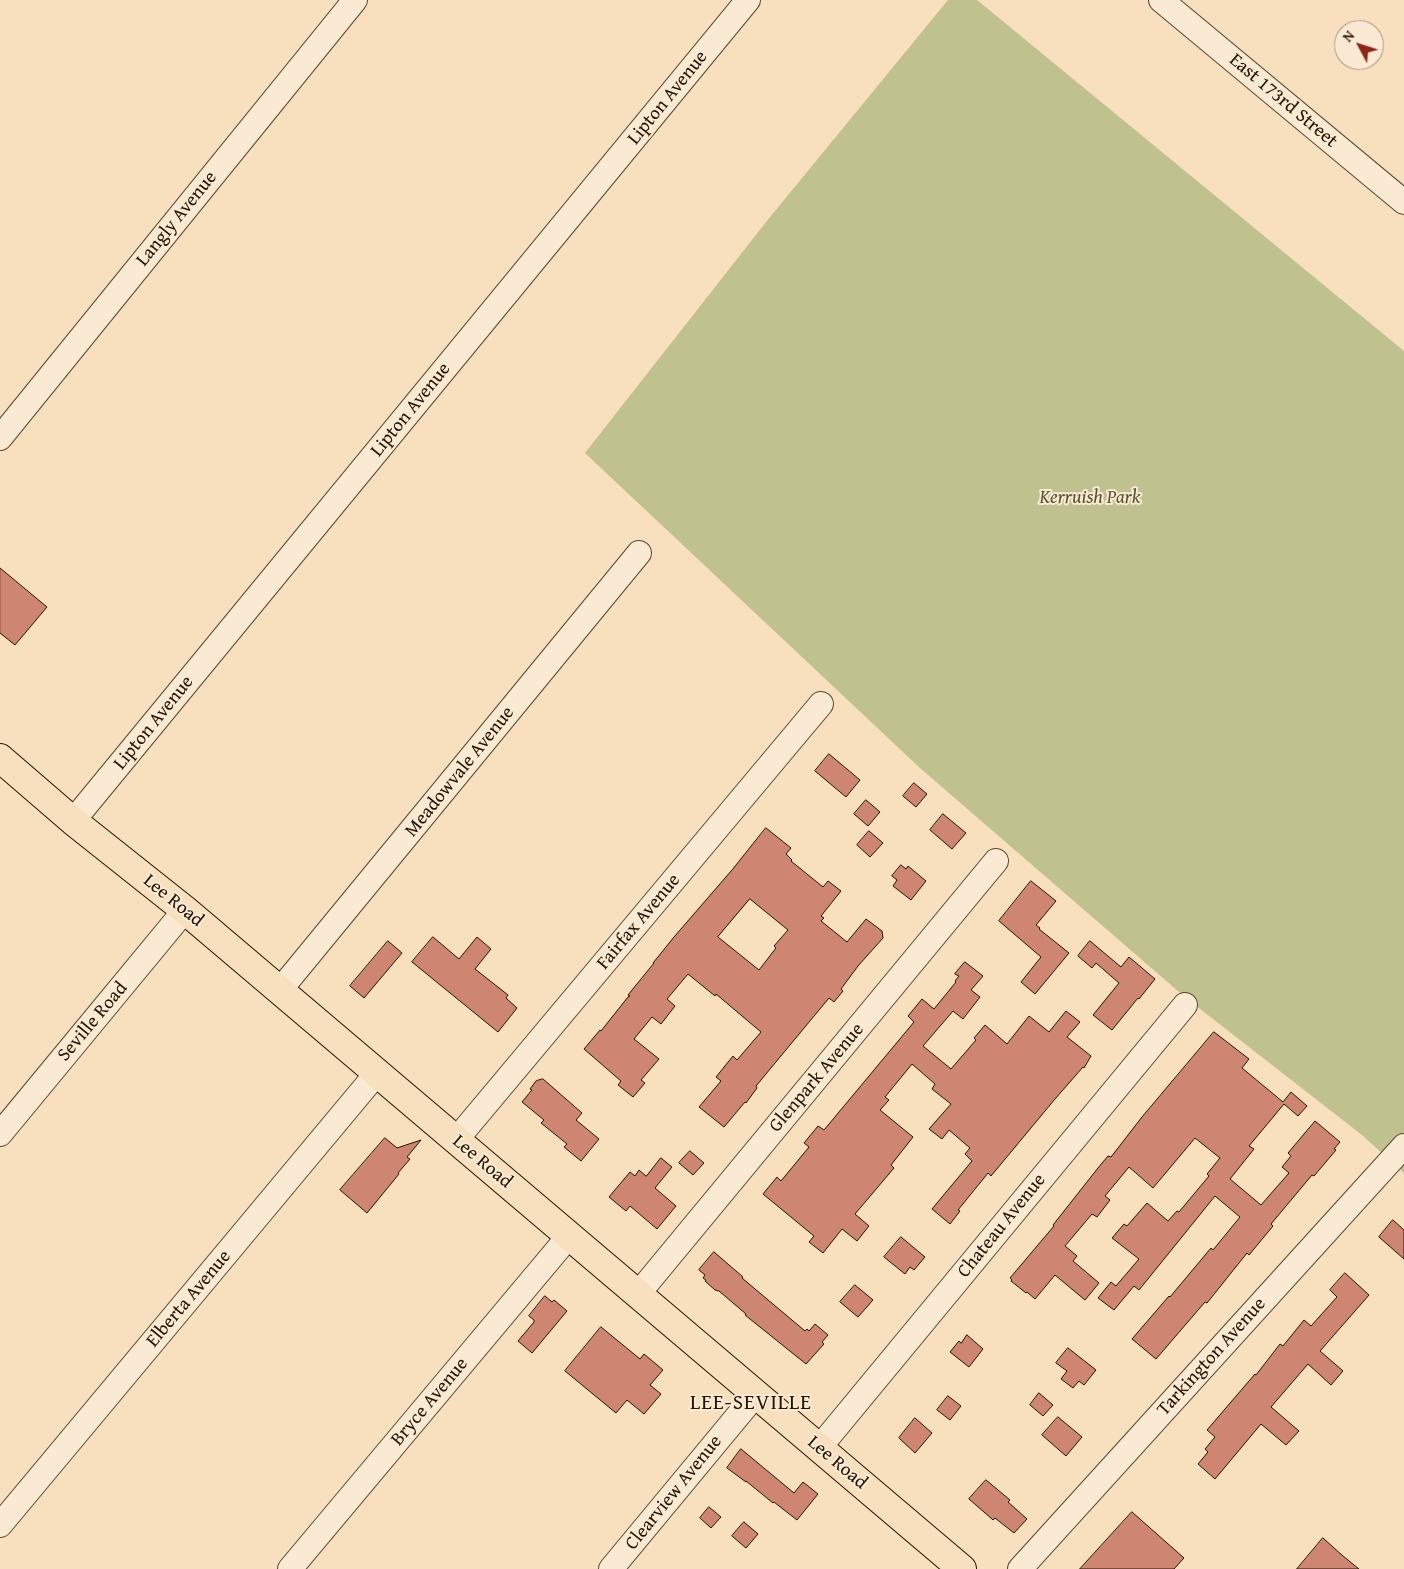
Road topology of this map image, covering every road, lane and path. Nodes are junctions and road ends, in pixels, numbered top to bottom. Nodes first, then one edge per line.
1 (354, 0) edge
2 (748, 0) edge
3 (1161, 0) edge
4 (1404, 202) edge
5 (0, 438) edge
6 (639, 554) dead end
7 (821, 704) dead end
8 (0, 758) edge
9 (74, 821) junction
10 (996, 861) dead end
11 (185, 910) junction
12 (280, 990) junction
13 (1185, 1004) dead end
14 (378, 1073) junction
15 (0, 1134) edge
16 (456, 1140) junction
17 (1404, 1146) edge
18 (569, 1236) junction
19 (638, 1294) junction
20 (756, 1394) junction
21 (820, 1448) junction
22 (0, 1525) edge
23 (290, 1569) edge
24 (611, 1569) edge
25 (962, 1569) edge
26 (1020, 1569) edge

1 - 5 street, Langly Avenue
2 - 9 street, Lipton Avenue
3 - 4 street, East 173rd Street
6 - 12 street, Meadowvale Avenue
7 - 16 street, Fairfax Avenue
8 - 9 main road, Lee Road
9 - 11 main road, Lee Road
10 - 19 street, Glenpark Avenue
11 - 12 main road, Lee Road
11 - 15 street, Seville Road
12 - 14 main road, Lee Road
13 - 21 street, Chateau Avenue
14 - 16 main road, Lee Road
14 - 22 street, Elberta Avenue
16 - 18 main road, Lee Road
17 - 26 street, Tarkington Avenue
18 - 19 main road, Lee Road
18 - 23 street, Bryce Avenue
19 - 20 main road, Lee Road
20 - 21 main road, Lee Road
20 - 24 street, Clearview Avenue
21 - 25 main road, Lee Road

